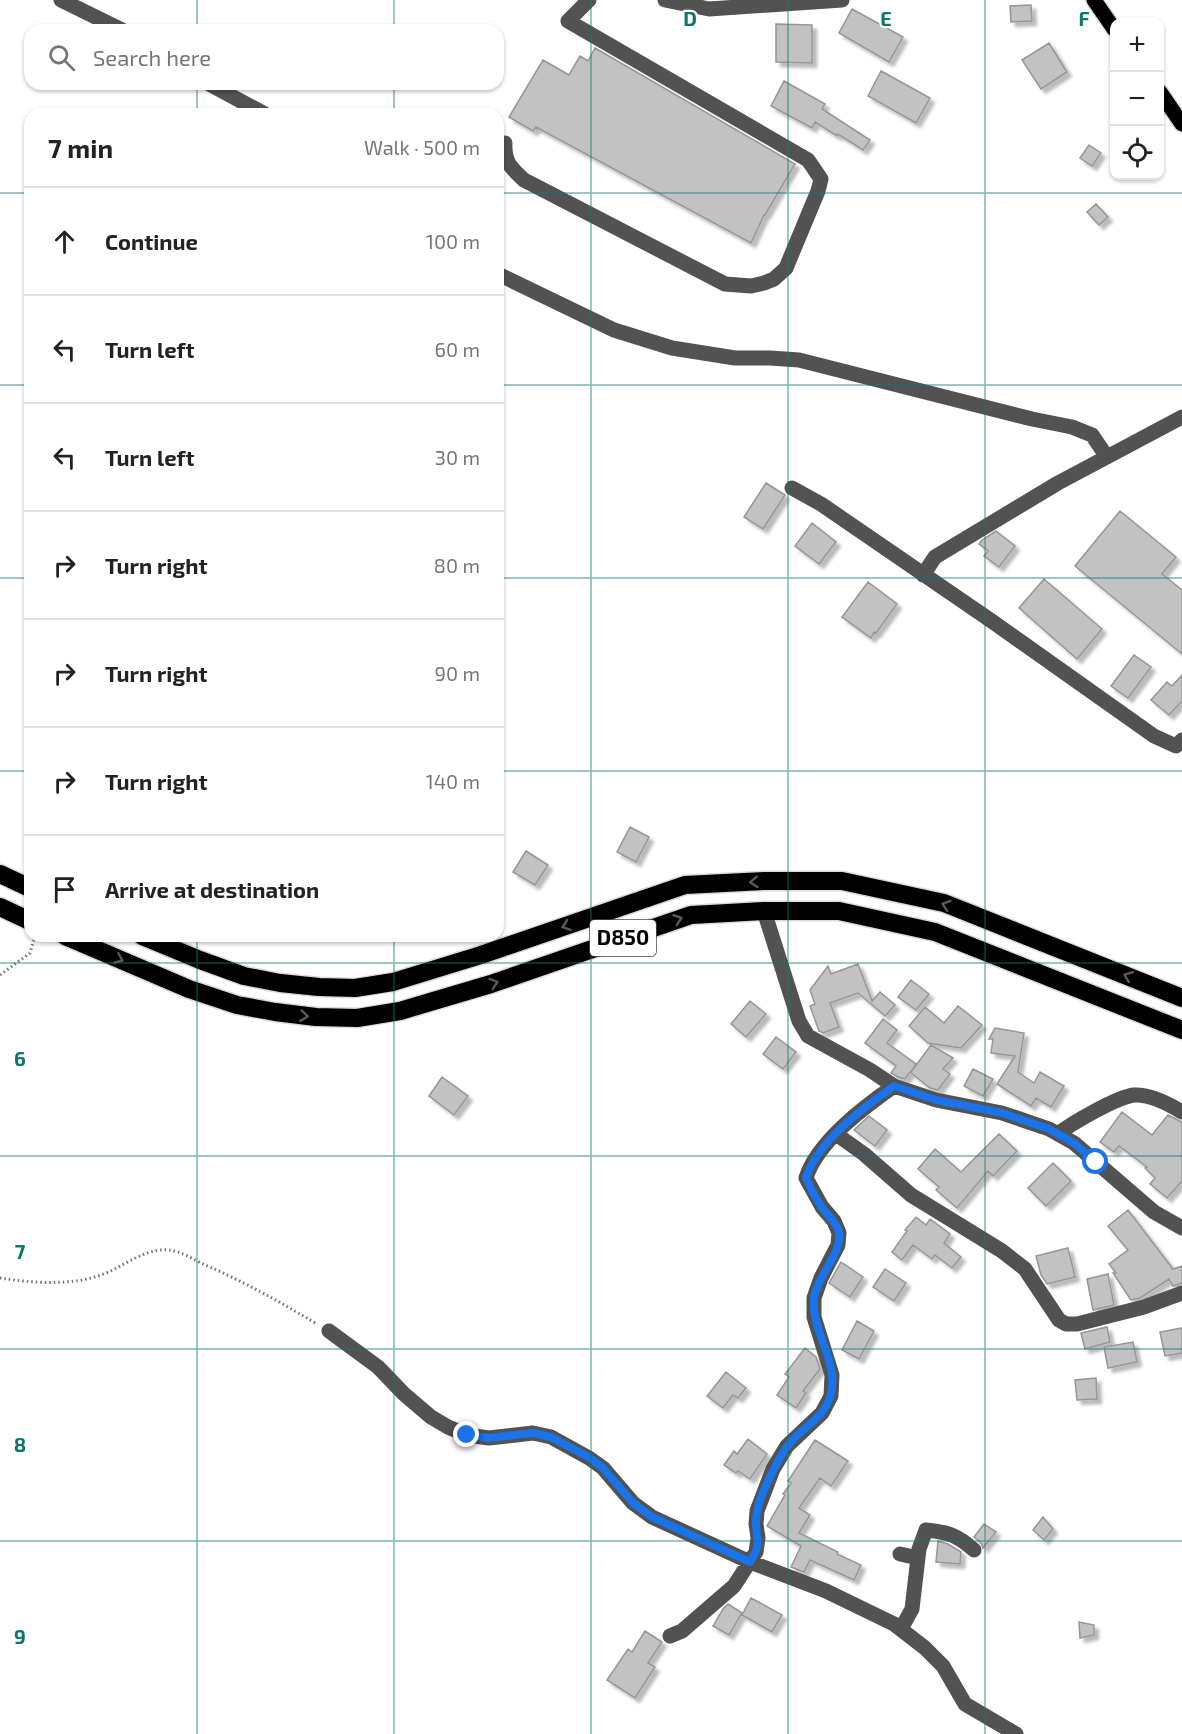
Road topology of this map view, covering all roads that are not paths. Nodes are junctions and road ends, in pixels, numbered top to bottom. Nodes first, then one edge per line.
1 (61, 0) edge
2 (589, 0) edge
3 (664, 0) edge
4 (842, 0) edge
5 (1094, 0) edge
6 (1110, 22) edge
7 (111, 24) edge
8 (219, 90) edge
9 (1164, 98) edge
10 (254, 108) edge
11 (1182, 124) edge
12 (505, 143) dead end
13 (504, 277) edge
14 (1182, 417) edge
15 (1107, 457) junction
16 (792, 488) dead end
17 (923, 574) junction
18 (1180, 746) edge
19 (0, 874) edge
20 (24, 885) edge
21 (0, 907) edge
22 (764, 911) junction
23 (24, 918) edge
24 (79, 942) edge
25 (156, 942) edge
26 (1182, 998) edge
27 (1182, 1030) edge
28 (894, 1086) junction
29 (1182, 1112) edge
30 (836, 1134) junction
31 (1059, 1134) junction
32 (1182, 1228) edge
33 (1182, 1293) edge
34 (329, 1331) road end
35 (974, 1550) dead end
36 (900, 1554) dead end
37 (918, 1558) junction
38 (750, 1562) junction
39 (901, 1629) junction
40 (670, 1636) dead end
41 (1016, 1734) edge

1 - 7 street
2 - 12 street
3 - 4 street
5 - 6 main road
8 - 10 street
9 - 11 main road
13 - 15 street
14 - 15 street
15 - 17 street
16 - 17 street
17 - 18 street
19 - 20 highway
21 - 23 highway
24 -> 22 highway, D850
22 - 27 highway, D850
22 - 28 street
26 -> 25 highway, D850
28 - 30 street
28 - 31 street
29 - 31 street
30 - 33 street
30 - 38 street
31 - 32 street
34 - 38 street
35 - 37 street
36 - 37 street
37 - 39 street
38 - 39 street
38 - 40 street
39 - 41 street

